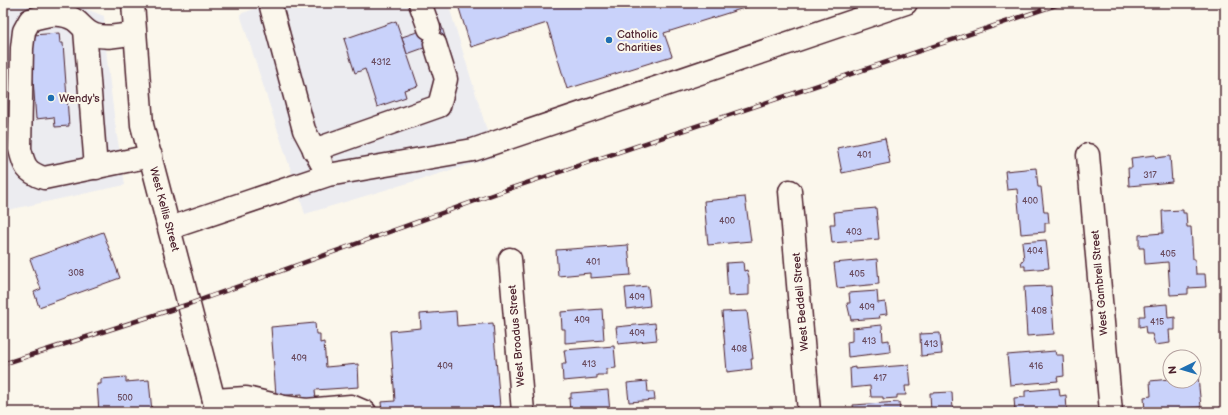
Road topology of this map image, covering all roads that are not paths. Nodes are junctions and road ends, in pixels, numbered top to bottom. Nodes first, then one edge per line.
1 (133, 3) edge
2 (270, 3) edge
3 (420, 3) edge
4 (906, 3) edge
5 (84, 30) junction
6 (135, 33) junction
7 (314, 150) junction
8 (1088, 155) dead end
9 (151, 156) junction
10 (96, 168) junction
11 (328, 176) junction
12 (790, 191) dead end
13 (170, 228) junction
14 (510, 259) dead end
15 (215, 406) edge
16 (365, 412) edge
17 (522, 412) edge
18 (809, 412) edge
19 (1110, 412) edge

1 - 6 street, West Kellis Street
2 - 7 street
3 - 7 street
4 - 11 street
5 - 6 street
5 - 10 street
5 - 10 street
6 - 9 street, West Kellis Street
7 - 11 street
8 - 19 street, West Gambrell Street
9 - 10 street
9 - 13 street, West Kellis Street
11 - 13 street
12 - 18 street, West Beddell Street
13 - 15 street, West Kellis Street
14 - 17 street, West Broadus Street
15 - 16 street

